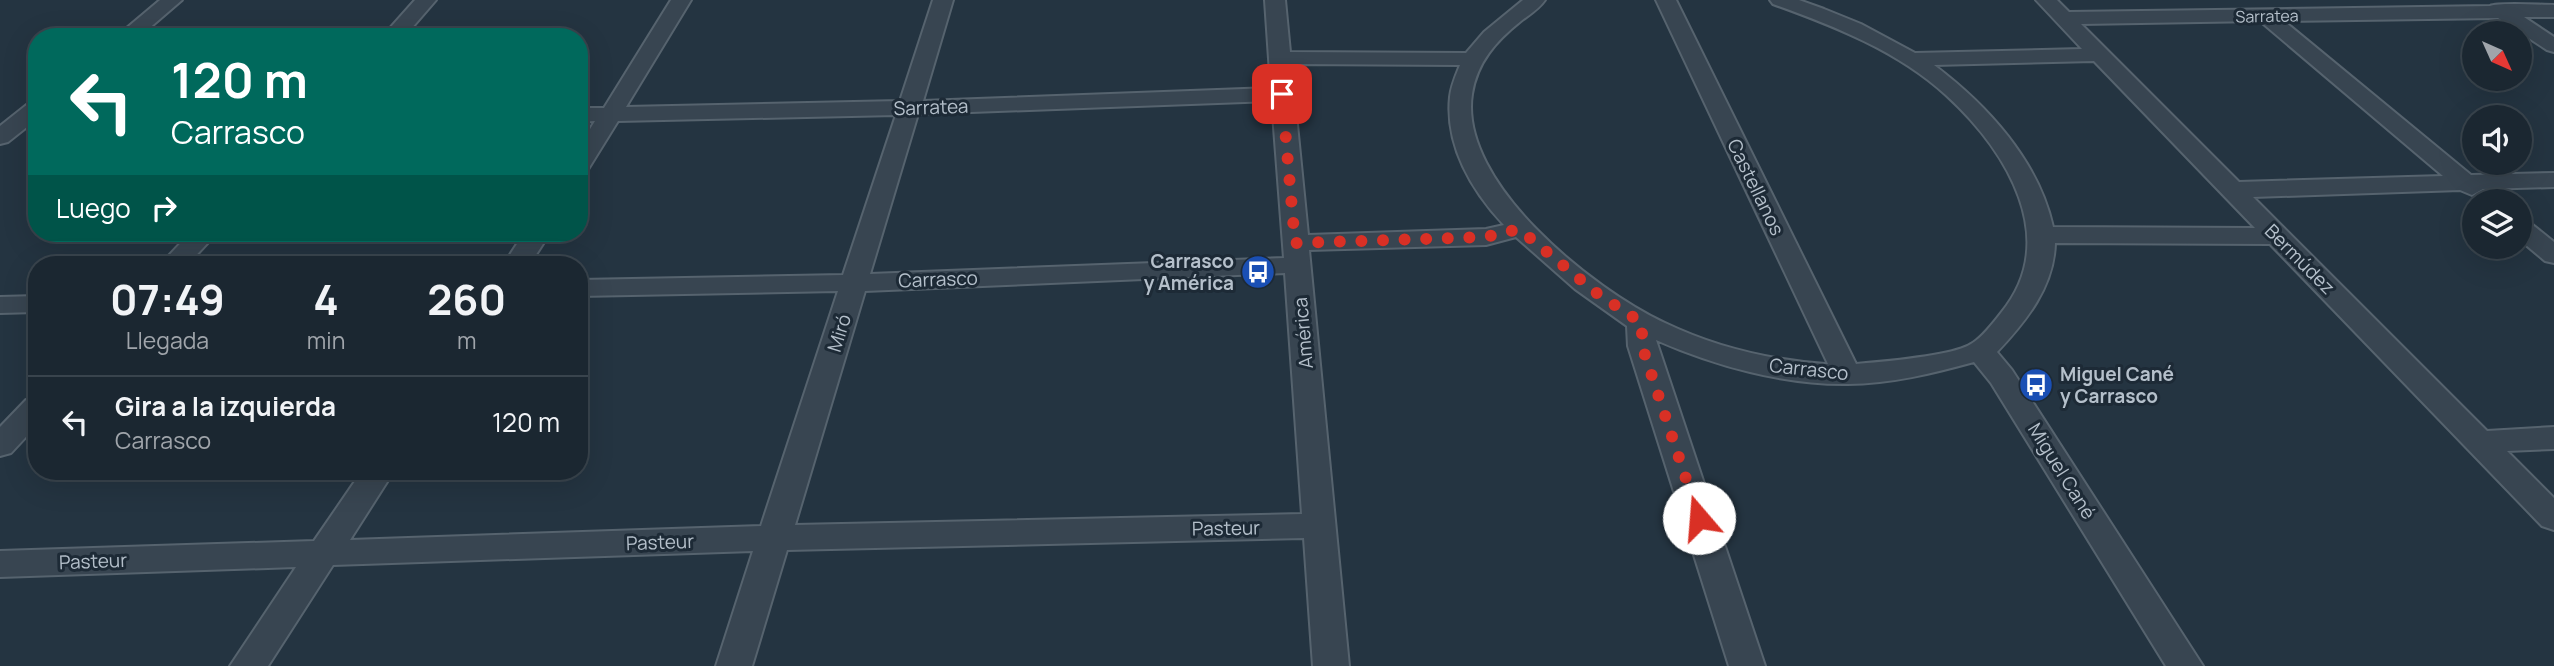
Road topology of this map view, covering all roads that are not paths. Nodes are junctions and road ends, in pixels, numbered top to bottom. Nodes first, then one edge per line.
1 (172, 0) edge
2 (426, 0) edge
3 (681, 0) edge
4 (943, 0) edge
5 (1275, 0) edge
6 (1535, 0) edge
7 (1666, 0) edge
8 (1780, 0) edge
9 (2046, 0) edge
10 (2494, 6) edge
11 (2554, 11) edge
12 (2266, 16) junction
13 (2064, 18) junction
14 (137, 28) edge
15 (400, 28) edge
16 (2554, 46) edge
17 (2099, 55) junction
18 (1280, 58) junction
19 (1915, 58) junction
20 (1472, 59) junction
21 (1282, 94) junction
22 (909, 108) junction
23 (28, 114) edge
24 (588, 115) edge
25 (612, 115) junction
26 (28, 129) edge
27 (4, 131) edge
28 (588, 152) edge
29 (2554, 180) edge
30 (2466, 183) junction
31 (2473, 189) edge
32 (2231, 190) junction
33 (1519, 229) junction
34 (2043, 235) junction
35 (2276, 236) junction
36 (2532, 238) edge
37 (195, 242) edge
38 (1296, 254) junction
39 (2554, 255) edge
40 (182, 256) edge
41 (855, 283) junction
42 (588, 288) edge
43 (28, 304) edge
44 (0, 305) edge
45 (1642, 323) junction
46 (1981, 351) junction
47 (1847, 374) junction
48 (28, 416) edge
49 (2554, 438) edge
50 (2480, 442) junction
51 (0, 444) edge
52 (372, 480) edge
53 (2554, 518) edge
54 (1320, 526) junction
55 (776, 538) junction
56 (322, 553) junction
57 (0, 564) edge
58 (248, 666) edge
59 (734, 666) edge
60 (1331, 666) edge
61 (1747, 666) edge
62 (2185, 666) edge

1 - 14 street
2 - 15 street
3 - 25 street
4 - 22 street, Miró
5 - 18 street, América
6 - 20 street
7 - 47 street, Castellanos
8 - 19 street
9 - 13 street, Bermúdez
10 - 11 street, Sarratea
10 - 12 street, Sarratea
10 - 16 street
12 - 13 street, Sarratea
12 - 30 street
13 - 17 street, Bermúdez
17 - 19 street
17 - 32 street, Bermúdez
18 - 20 street
18 - 21 street, América
19 - 34 street
20 - 33 street, Carrasco
21 - 22 street, Sarratea
21 - 38 street, América
22 - 25 street, Sarratea
22 - 41 street, Miró
23 - 27 street
24 - 25 street, Sarratea
25 - 28 street
26 - 27 street
29 - 30 street
30 - 31 street
30 - 32 street
32 - 35 street, Bermúdez
33 - 38 street, Carrasco
33 - 45 street, Carrasco
34 - 35 street
34 - 46 street
35 - 50 street, Bermúdez
36 - 39 street
37 - 40 street
38 - 41 street, Carrasco
38 - 54 street, América
41 - 42 street, Carrasco
41 - 55 street, Miró
43 - 44 street
45 - 47 street, Carrasco
45 - 61 street
46 - 47 street, Carrasco
46 - 62 street, Miguel Cané
48 - 51 street
49 - 50 street
50 - 53 street, Bermúdez
52 - 56 street
54 - 55 street, Pasteur
54 - 60 street, América
55 - 56 street, Pasteur
55 - 59 street, Miró
56 - 57 street, Pasteur
56 - 58 street

